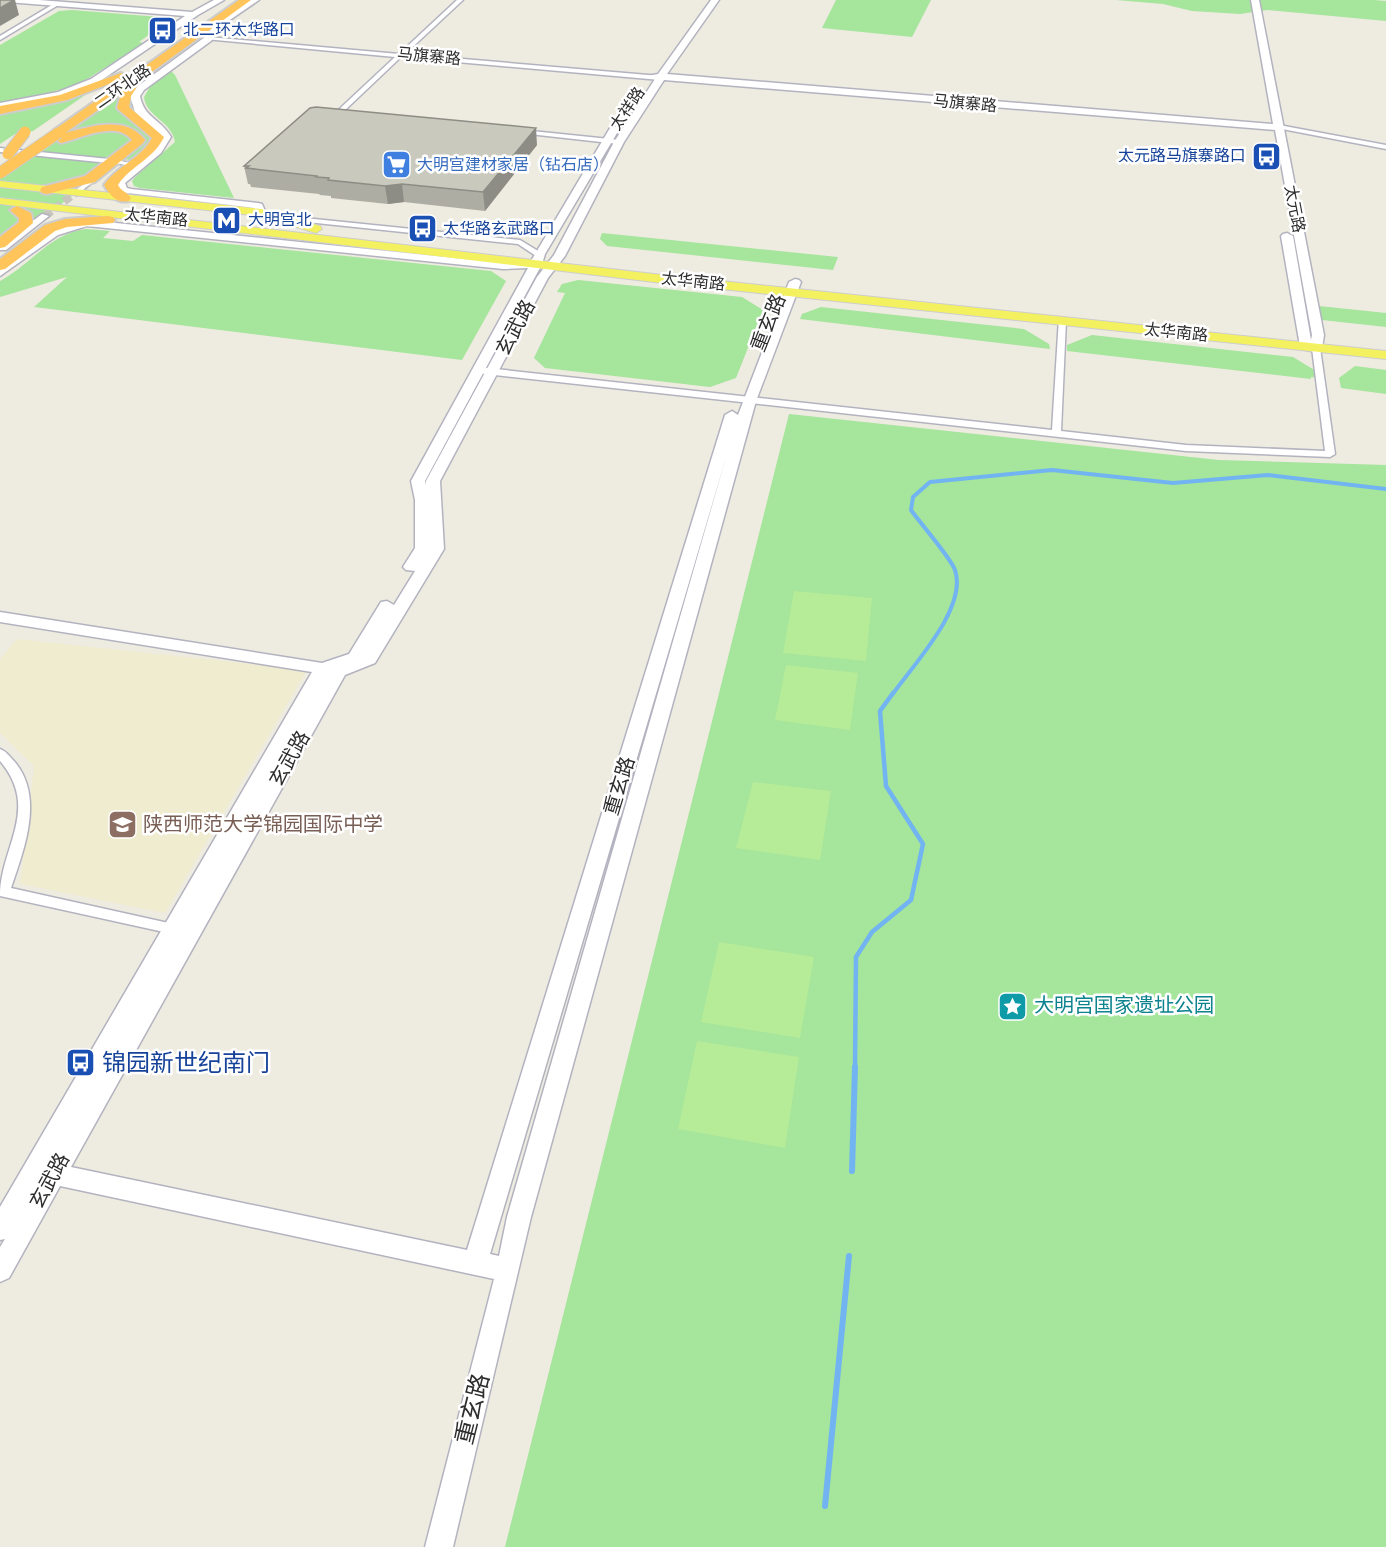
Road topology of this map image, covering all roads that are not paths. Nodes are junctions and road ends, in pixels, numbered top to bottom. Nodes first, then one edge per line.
1 (7, 0) edge
2 (45, 0) edge
3 (231, 0) edge
4 (460, 0) edge
5 (704, 0) edge
6 (715, 0) edge
7 (1247, 0) edge
8 (1255, 0) edge
9 (217, 1) edge
10 (73, 2) edge
11 (255, 2) edge
12 (57, 4) junction
13 (193, 13) junction
14 (242, 13) junction
15 (208, 16) junction
16 (222, 19) junction
17 (0, 38) edge
18 (208, 39) junction
19 (401, 55) junction
20 (141, 74) junction
21 (121, 75) junction
22 (658, 76) junction
23 (0, 106) edge
24 (0, 110) edge
25 (349, 115) edge
26 (13, 123) edge
27 (1274, 129) junction
28 (512, 131) edge
29 (64, 135) junction
30 (606, 141) junction
31 (619, 142) junction
32 (1386, 147) edge
33 (3, 154) edge
34 (114, 162) junction
35 (127, 163) dead end
36 (0, 172) edge
37 (0, 184) edge
38 (47, 190) junction
39 (78, 191) tunnel mouth
40 (0, 192) edge
41 (124, 198) junction
42 (1281, 199) dead end
43 (0, 201) edge
44 (0, 208) edge
45 (17, 210) junction
46 (266, 214) junction
47 (45, 216) tunnel mouth
48 (108, 220) junction
49 (1284, 220) dead end
50 (311, 233) junction
51 (2, 247) edge
52 (16, 249) dead end
53 (546, 260) junction
54 (0, 266) edge
55 (0, 273) edge
56 (789, 286) junction
57 (1062, 321) junction
58 (1311, 341) junction
59 (1386, 343) edge
60 (1386, 355) edge
61 (485, 371) junction
62 (743, 400) junction
63 (1056, 434) junction
64 (0, 617) edge
65 (331, 669) junction
66 (0, 753) edge
67 (1, 891) edge
68 (173, 929) junction
69 (45, 1170) junction
70 (0, 1229) edge
71 (475, 1263) junction
72 (0, 1270) edge
73 (508, 1270) junction
74 (439, 1547) edge

1 - 12 street
2 - 10 street
3 - 15 highway, 二环北路
4 - 19 street
5 - 22 street, 太祥路
6 - 22 street, 太祥路
7 - 27 street, 太元路
8 - 27 street, 太元路
9 - 13 street
9 - 15 highway
10 - 12 street
10 - 13 street
11 - 14 street
11 - 16 highway, 二环北路
12 - 17 street
13 - 23 street
14 - 16 highway
14 - 18 street
15 - 21 highway, 二环北路
16 - 18 street
16 - 20 highway, 二环北路
18 - 19 street, 马旗寨路
18 - 46 street
19 - 22 street, 马旗寨路
19 - 25 street
20 - 29 highway, 二环北路
20 - 41 highway
21 - 24 highway
21 - 33 highway, 二环北路, bridge
22 - 27 street, 马旗寨路
22 - 30 street, 太祥路
22 - 31 street, 太祥路
26 - 33 highway, bridge
27 - 32 street
27 - 42 street, 太元路
27 - 58 street, 太元路
28 - 30 street
29 - 36 highway, 二环北路, bridge
29 - 38 highway
30 - 31 street
30 - 53 street, 太祥路
31 - 53 street, 太祥路
33 - 34 street
34 - 35 street
34 - 39 street
37 - 38 main road
38 - 41 main road
40 - 50 main road, 太华南路
41 - 46 main road
43 - 50 main road, 太华南路
44 - 45 main road
45 - 48 main road
45 - 51 highway
46 - 50 main road
46 - 53 street
47 - 51 street
48 - 50 main road
48 - 54 highway
49 - 58 street, 太元路
50 - 53 main road, 太华南路
51 - 52 street
53 - 55 street
53 - 56 main road, 太华南路
53 - 61 street, 玄武路
56 - 57 main road, 太华南路
56 - 58 main road, 太华南路
56 - 62 street, 重玄路
57 - 58 main road, 太华南路
57 - 63 street
58 - 59 main road, 太华南路
58 - 60 main road, 太华南路
58 - 63 street
61 - 62 street
61 - 65 street, 玄武路
62 - 63 street
62 - 71 street, 重玄路
62 - 73 street, 重玄路
64 - 65 street
65 - 68 street, 玄武路
65 - 69 street, 玄武路
66 - 67 street
67 - 68 street
68 - 69 street, 玄武路
69 - 70 street, 玄武路
69 - 71 street
69 - 72 street, 玄武路
71 - 73 street
73 - 74 street, 重玄路

